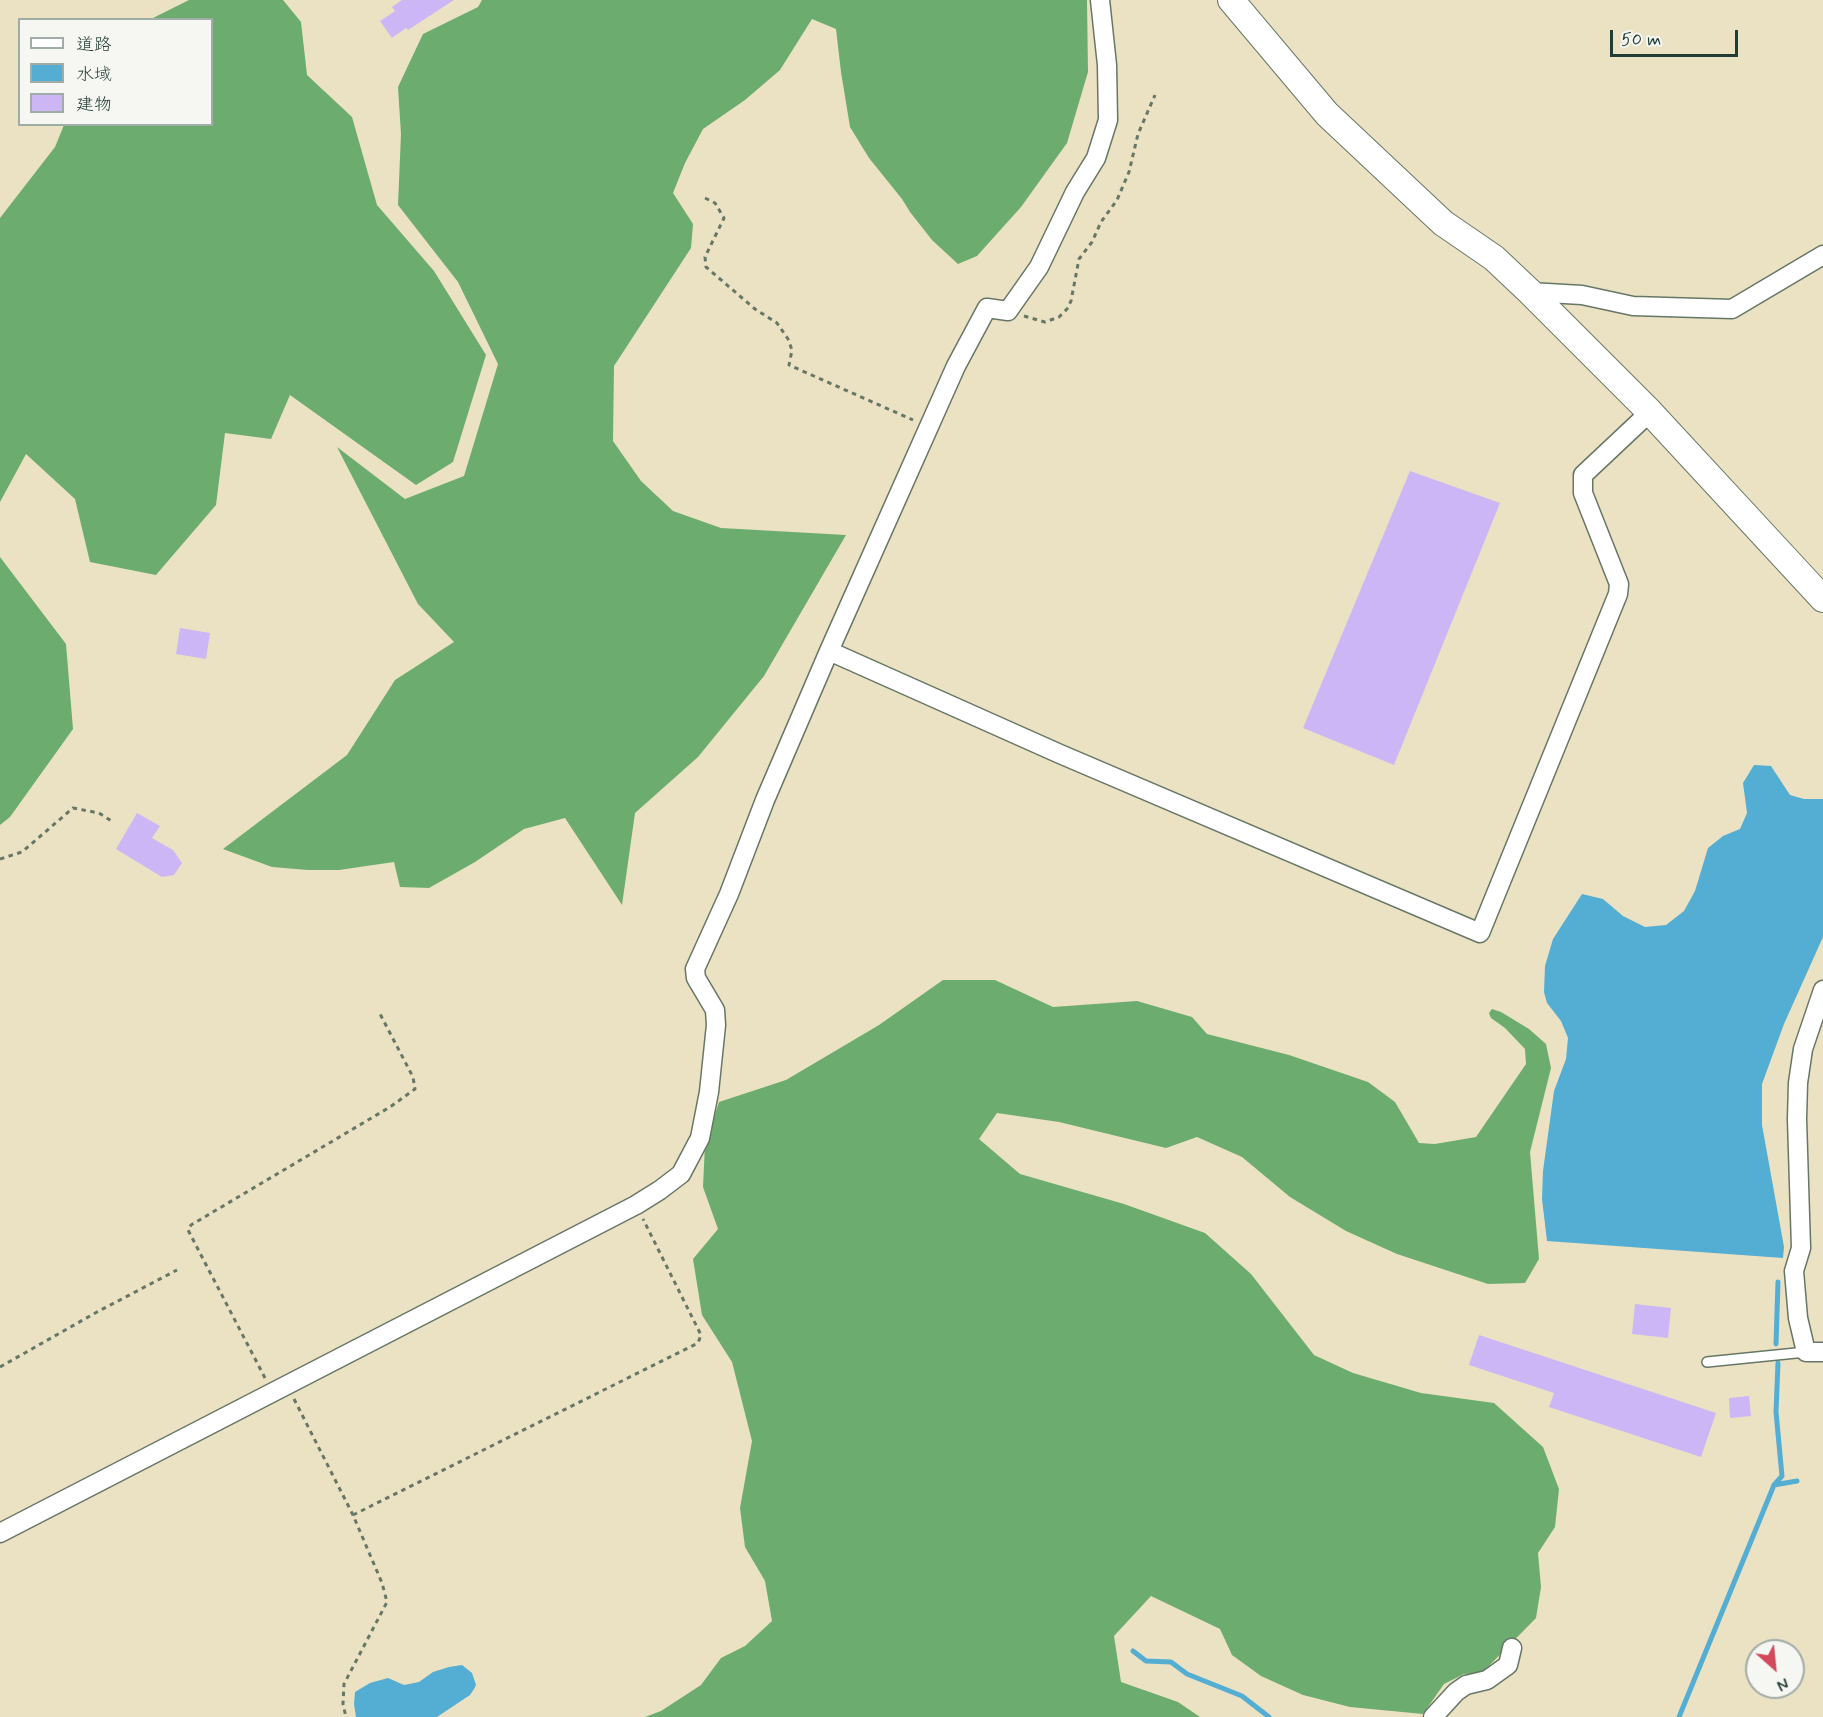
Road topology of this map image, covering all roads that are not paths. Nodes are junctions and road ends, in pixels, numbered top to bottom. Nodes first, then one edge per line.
1 (1100, 0) edge
2 (1231, 0) edge
3 (1823, 255) edge
4 (1530, 292) junction
5 (1650, 412) junction
6 (1823, 598) edge
7 (829, 651) junction
8 (1823, 990) edge
9 (1814, 1352) edge
10 (1707, 1362) dead end
11 (0, 1533) edge
12 (1512, 1648) dead end
13 (1433, 1717) edge

1 - 7 street
2 - 4 street
3 - 4 street
4 - 5 street
5 - 6 street
5 - 7 street
7 - 11 street
8 - 9 street
9 - 10 lane
12 - 13 street

